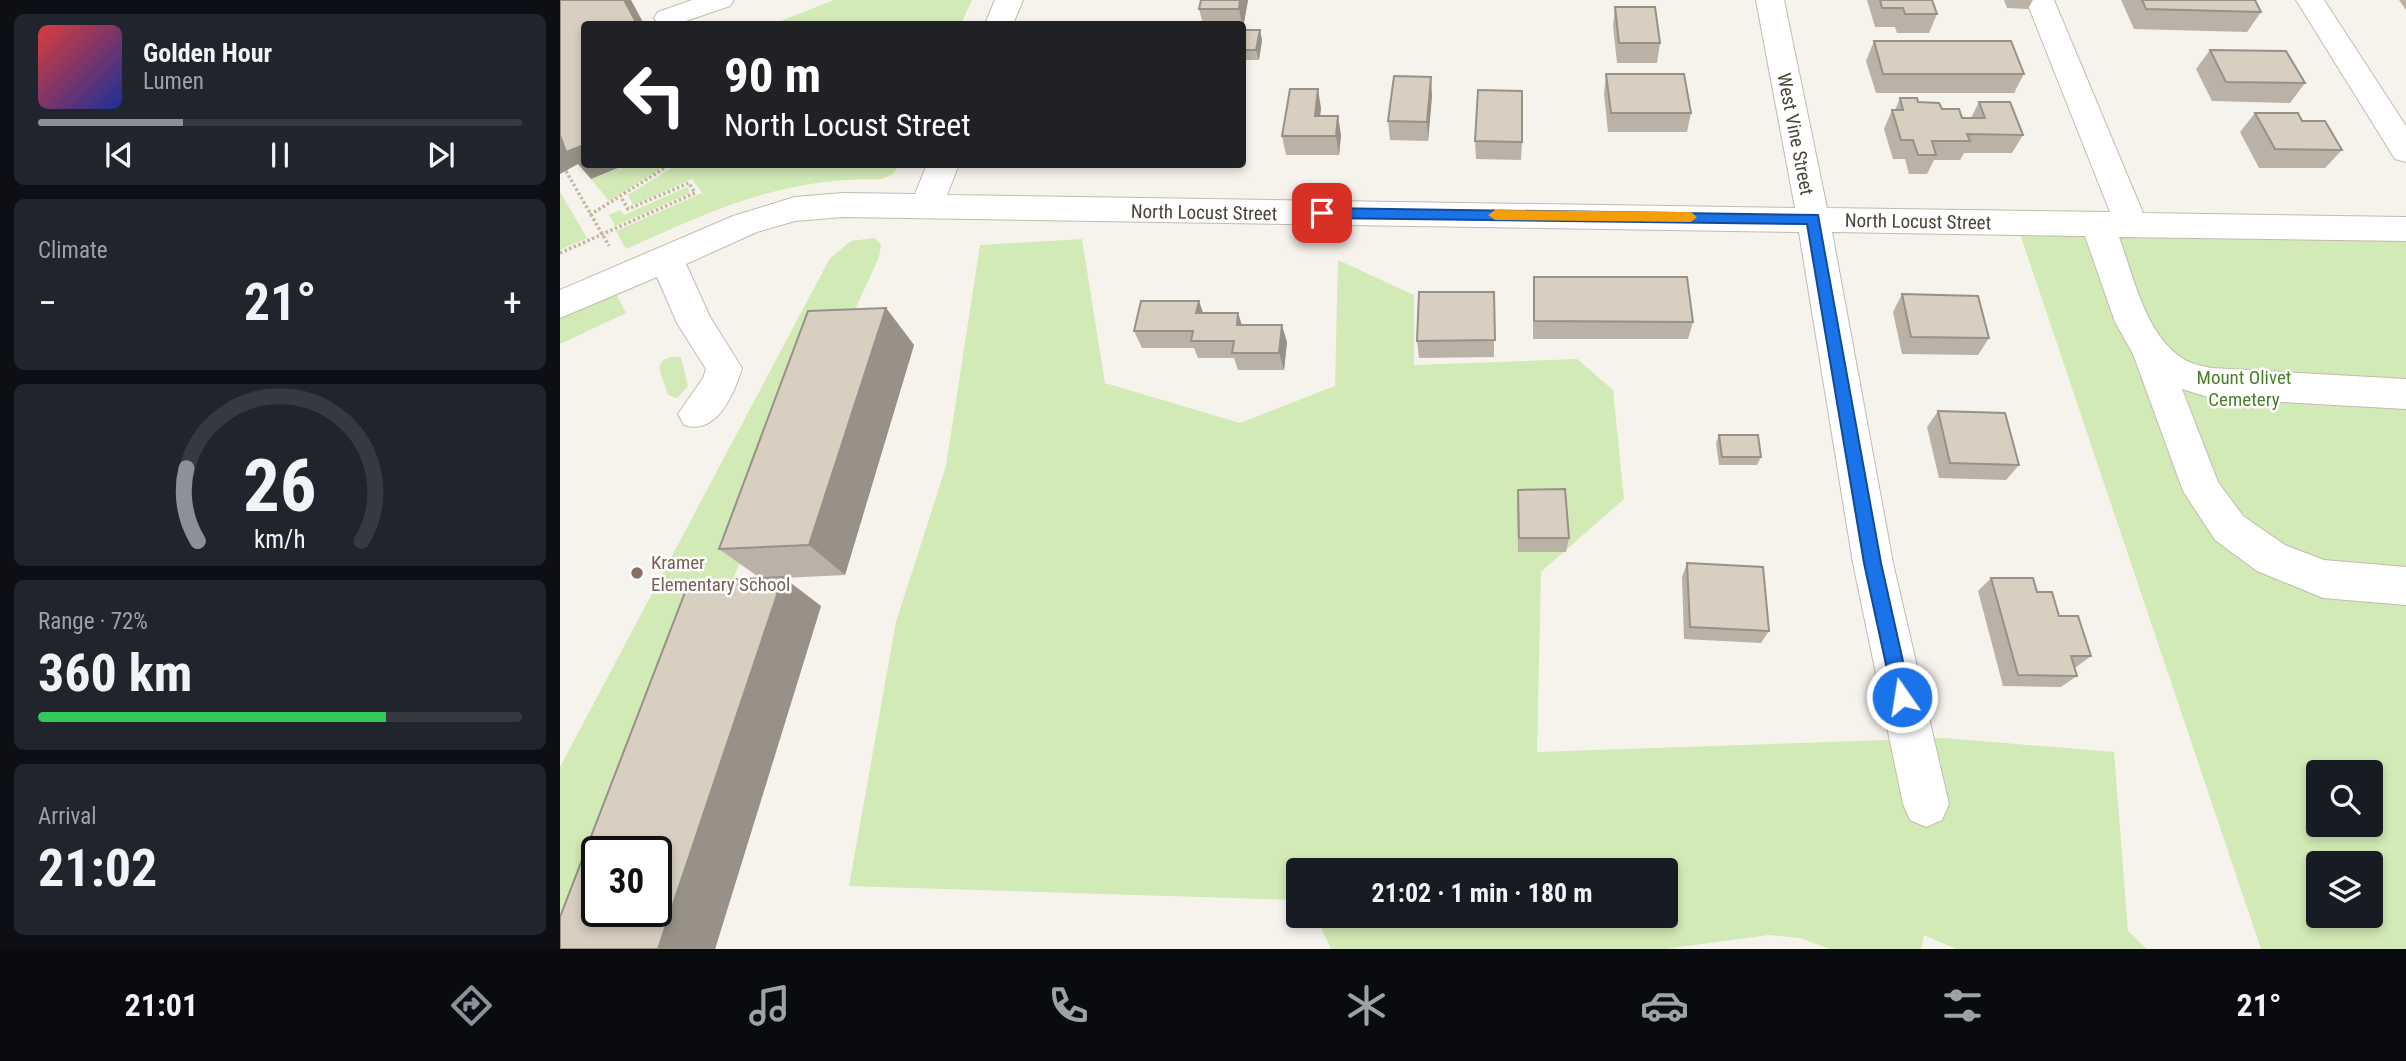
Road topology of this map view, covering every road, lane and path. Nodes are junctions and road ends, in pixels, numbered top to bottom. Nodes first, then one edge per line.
1 (720, 0) edge
2 (1009, 0) edge
3 (1770, 0) edge
4 (2039, 0) edge
5 (2310, 0) edge
6 (668, 18) dead end
7 (1000, 21) edge
8 (2406, 150) edge
9 (665, 168) edge
10 (941, 168) edge
11 (565, 171) edge
12 (621, 197) junction
13 (926, 207) junction
14 (590, 215) junction
15 (1813, 219) junction
16 (2114, 224) junction
17 (2406, 229) edge
18 (601, 235) junction
19 (560, 253) edge
20 (616, 257) dead end
21 (666, 258) junction
22 (560, 305) edge
23 (2150, 352) junction
24 (2406, 394) edge
25 (697, 414) dead end
26 (2406, 586) edge
27 (1926, 804) dead end

1 - 6 street
2 - 7 street
3 - 15 street, West Vine Street
4 - 16 street
5 - 8 street
9 - 12 path
10 - 13 street
11 - 14 path
12 - 14 path
12 - 18 path
13 - 15 street, North Locust Street
13 - 21 street, North Locust Street
14 - 18 path
15 - 16 street, North Locust Street
15 - 27 street, West Vine Street
16 - 17 street, North Locust Street
16 - 23 street
18 - 19 path
18 - 20 path
21 - 22 street, North Locust Street
21 - 25 street
23 - 24 street
23 - 26 street

